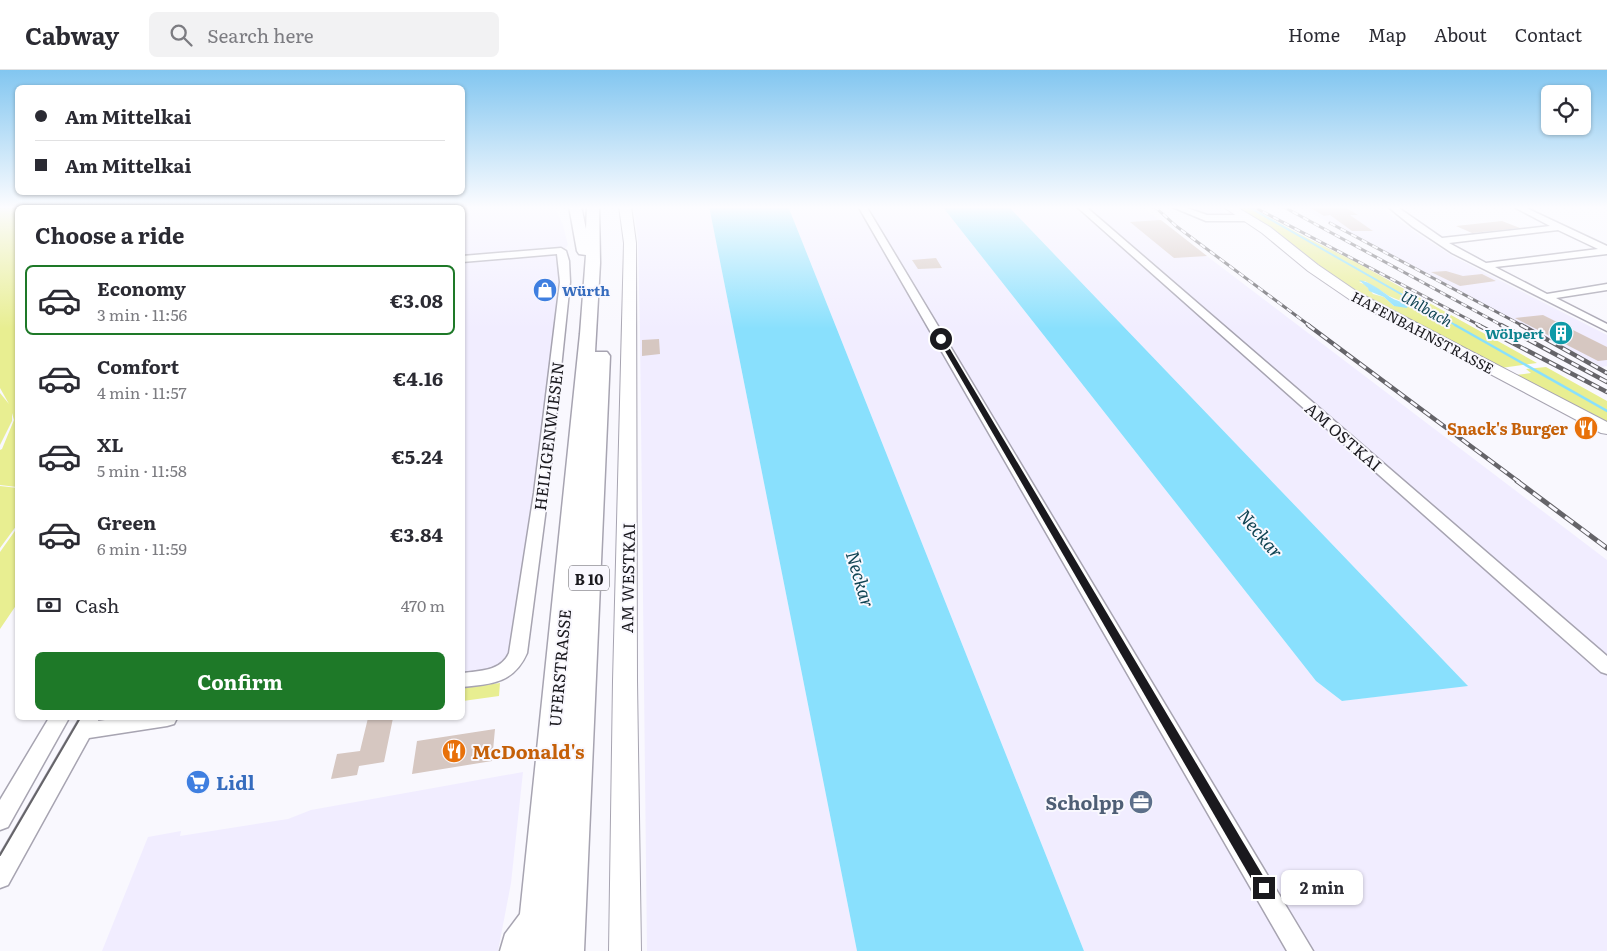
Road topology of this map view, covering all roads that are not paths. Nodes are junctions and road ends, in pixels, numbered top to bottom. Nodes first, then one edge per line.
1 (584, 247) edge
2 (593, 247) edge
3 (604, 247) edge
4 (630, 247) edge
5 (886, 247) edge
6 (1127, 247) edge
7 (1286, 247) edge
8 (1450, 247) edge
9 (1607, 250) edge
10 (465, 259) edge
11 (593, 263) junction
12 (1482, 266) junction
13 (1607, 287) edge
14 (1545, 297) junction
15 (1607, 328) edge
16 (1607, 429) edge
17 (1607, 667) edge
18 (465, 679) edge
19 (58, 720) edge
20 (140, 720) edge
21 (87, 724) edge
22 (0, 820) edge
23 (0, 877) edge
24 (536, 936) edge
25 (518, 951) edge
26 (566, 951) edge
27 (625, 951) edge
28 (1301, 951) edge

1 - 11 highway
2 - 11 highway, UFERSTRASSE / B 10
3 - 26 highway, UFERSTRASSE / B 10
4 - 27 main road, AM WESTKAI
5 - 28 street
6 - 17 street, AM OSTKAI
7 - 16 main road, HAFENBAHNSTRASSE
8 - 12 street
9 - 12 street
10 - 18 street, HEILIGENWIESEN
11 - 24 highway, UFERSTRASSE / B 10
12 - 14 street
13 - 14 street
14 - 15 street
19 - 22 street
20 - 21 street
21 - 23 street
24 - 25 highway, B 10

